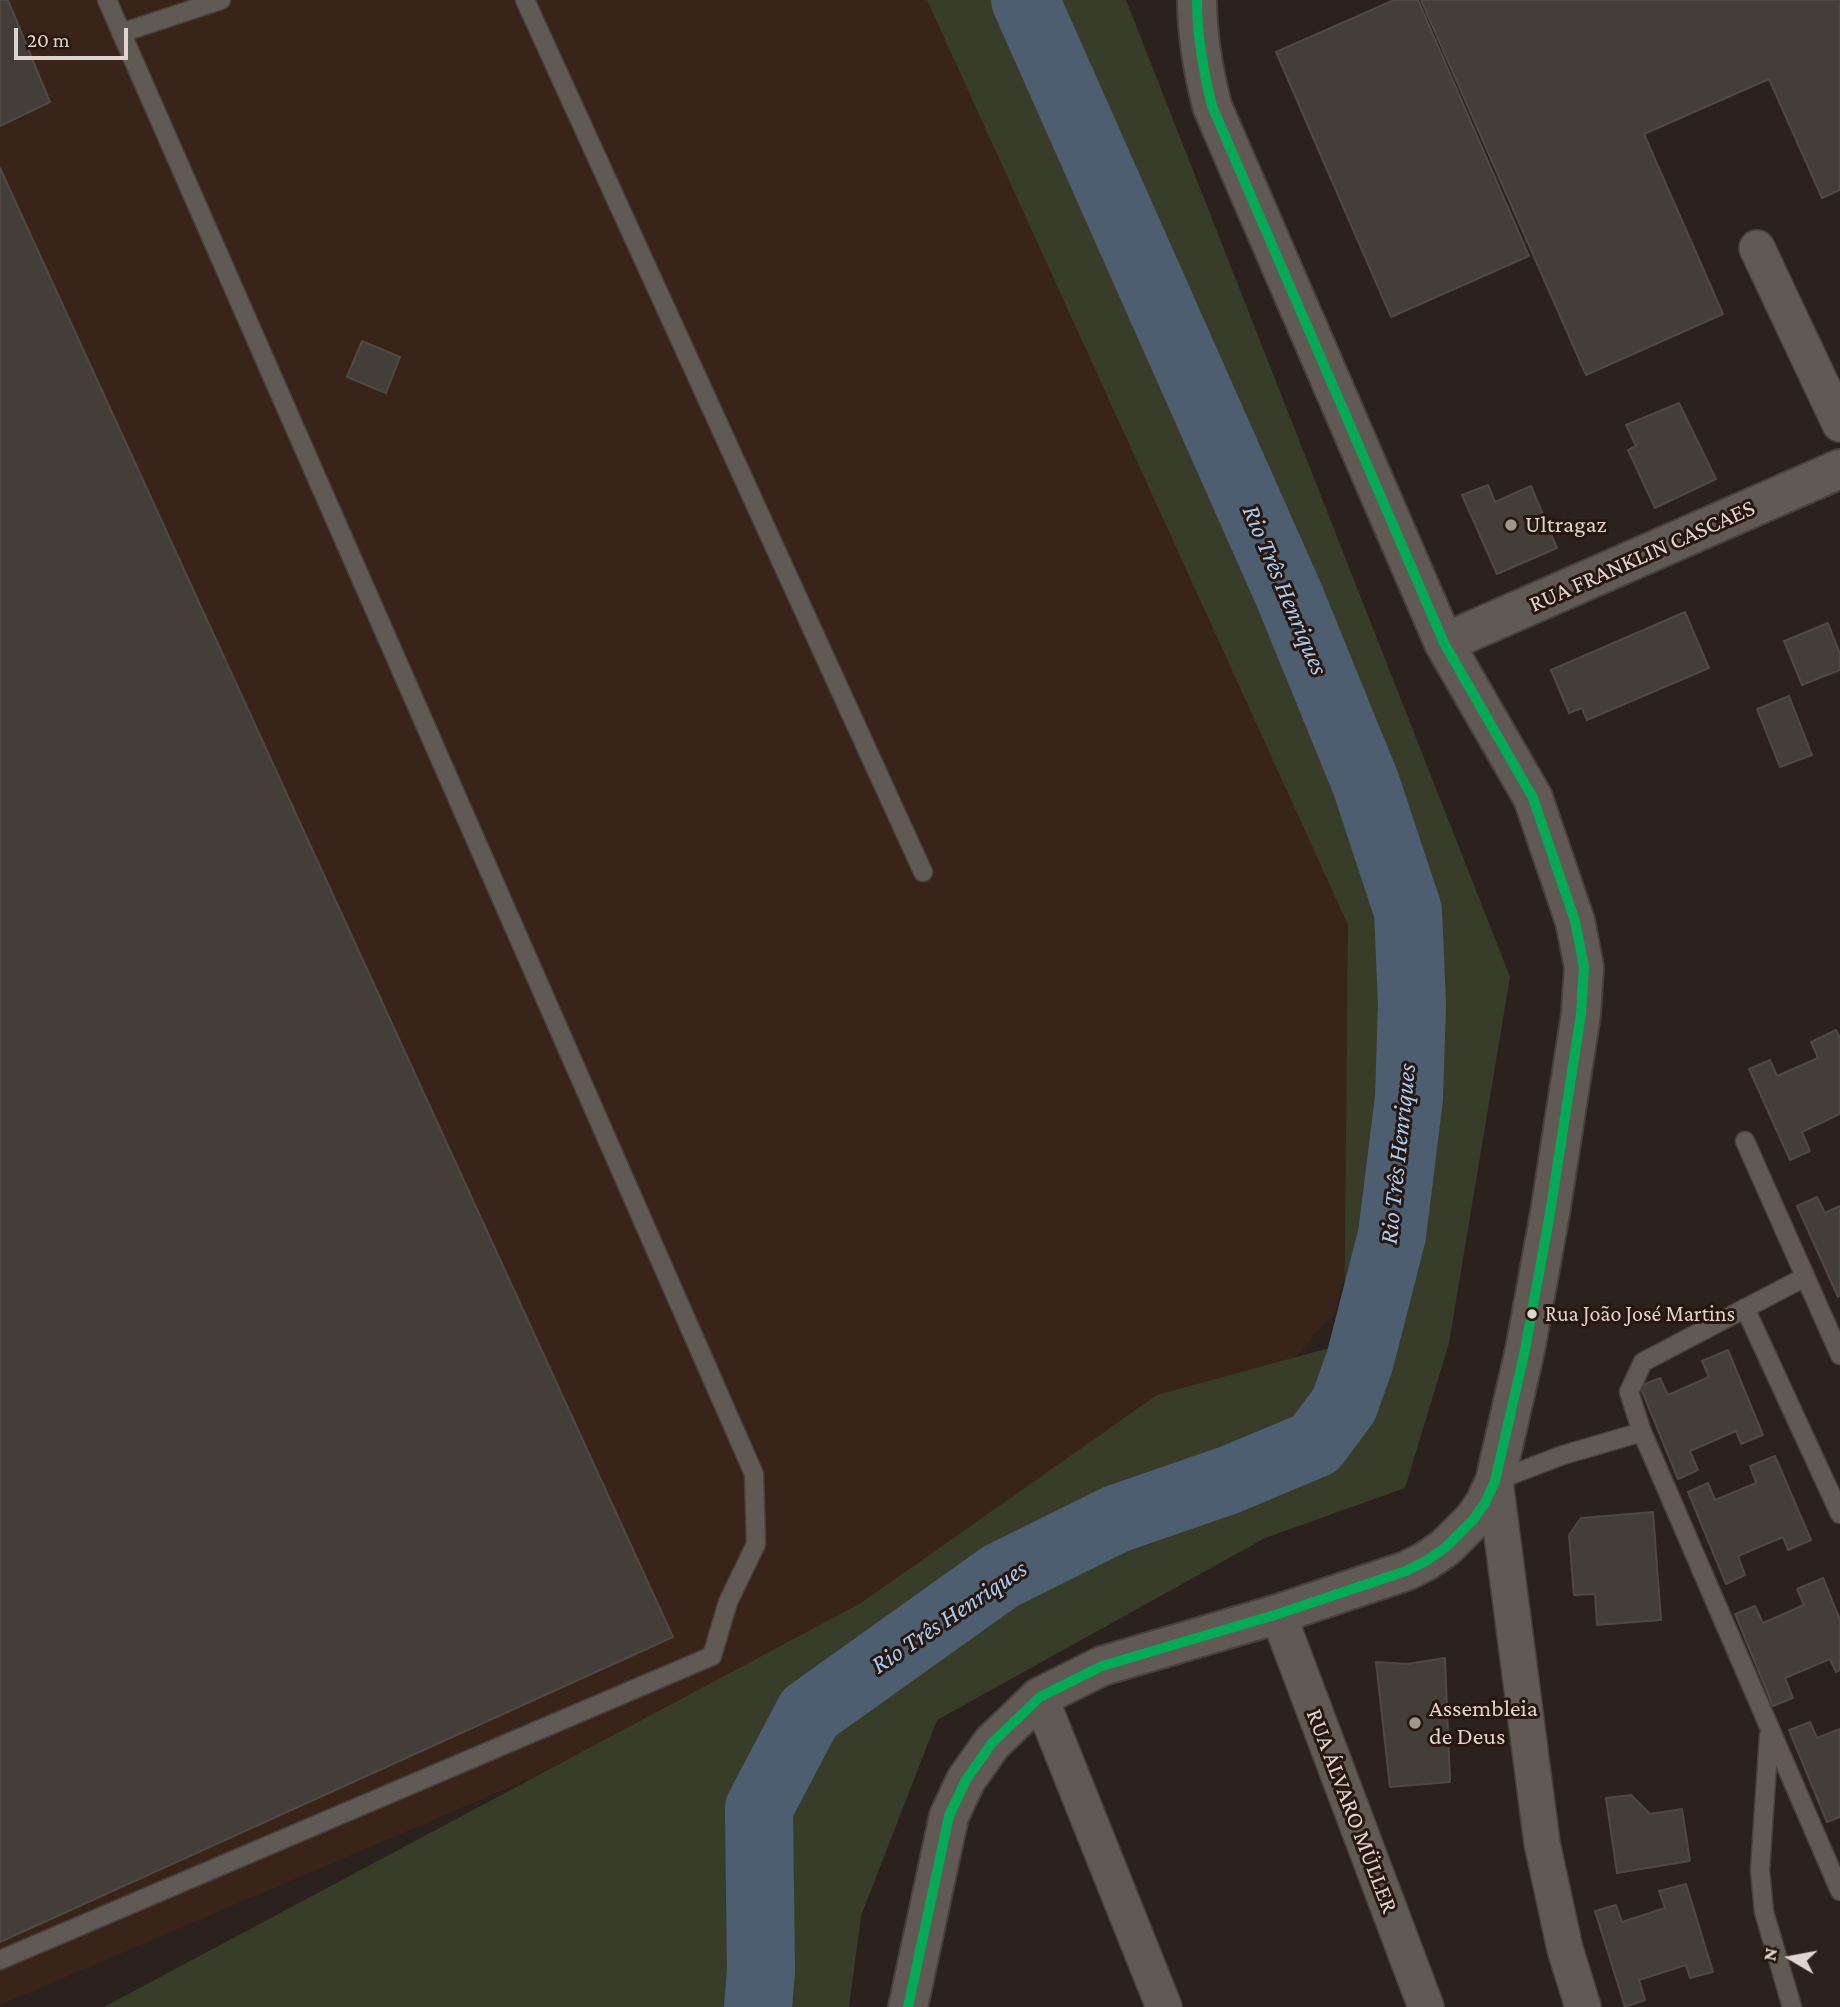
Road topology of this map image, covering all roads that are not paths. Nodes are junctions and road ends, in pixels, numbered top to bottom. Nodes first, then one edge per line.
1 (107, 0) edge
2 (221, 0) edge
3 (524, 0) edge
4 (1197, 0) edge
5 (121, 33) junction
6 (1757, 248) dead end
7 (1840, 424) edge
8 (1840, 470) edge
9 (1444, 643) junction
10 (923, 872) dead end
11 (1745, 1141) dead end
12 (1805, 1277) junction
13 (1745, 1308) junction
14 (1840, 1355) edge
15 (1642, 1432) junction
16 (1495, 1481) junction
17 (1840, 1514) edge
18 (1278, 1614) junction
19 (1040, 1697) junction
20 (1770, 1730) junction
21 (1840, 1891) edge
22 (0, 1960) edge
23 (908, 2007) edge
24 (1164, 2007) edge
25 (1426, 2007) edge
26 (1583, 2007) edge
27 (1793, 2007) edge

1 - 5 lane
2 - 5 lane
3 - 10 lane
4 - 9 main road
5 - 22 lane
6 - 7 street
8 - 9 main road, RUA FRANKLIN CASCAES
9 - 16 main road
11 - 12 lane
12 - 13 lane
12 - 14 lane
13 - 15 lane
13 - 17 lane
15 - 16 lane
15 - 20 lane
16 - 18 main road
16 - 26 street
18 - 19 main road
18 - 25 street, RUA ÁLVARO MÜLLER
19 - 23 main road
19 - 24 street
20 - 21 lane
20 - 27 lane

